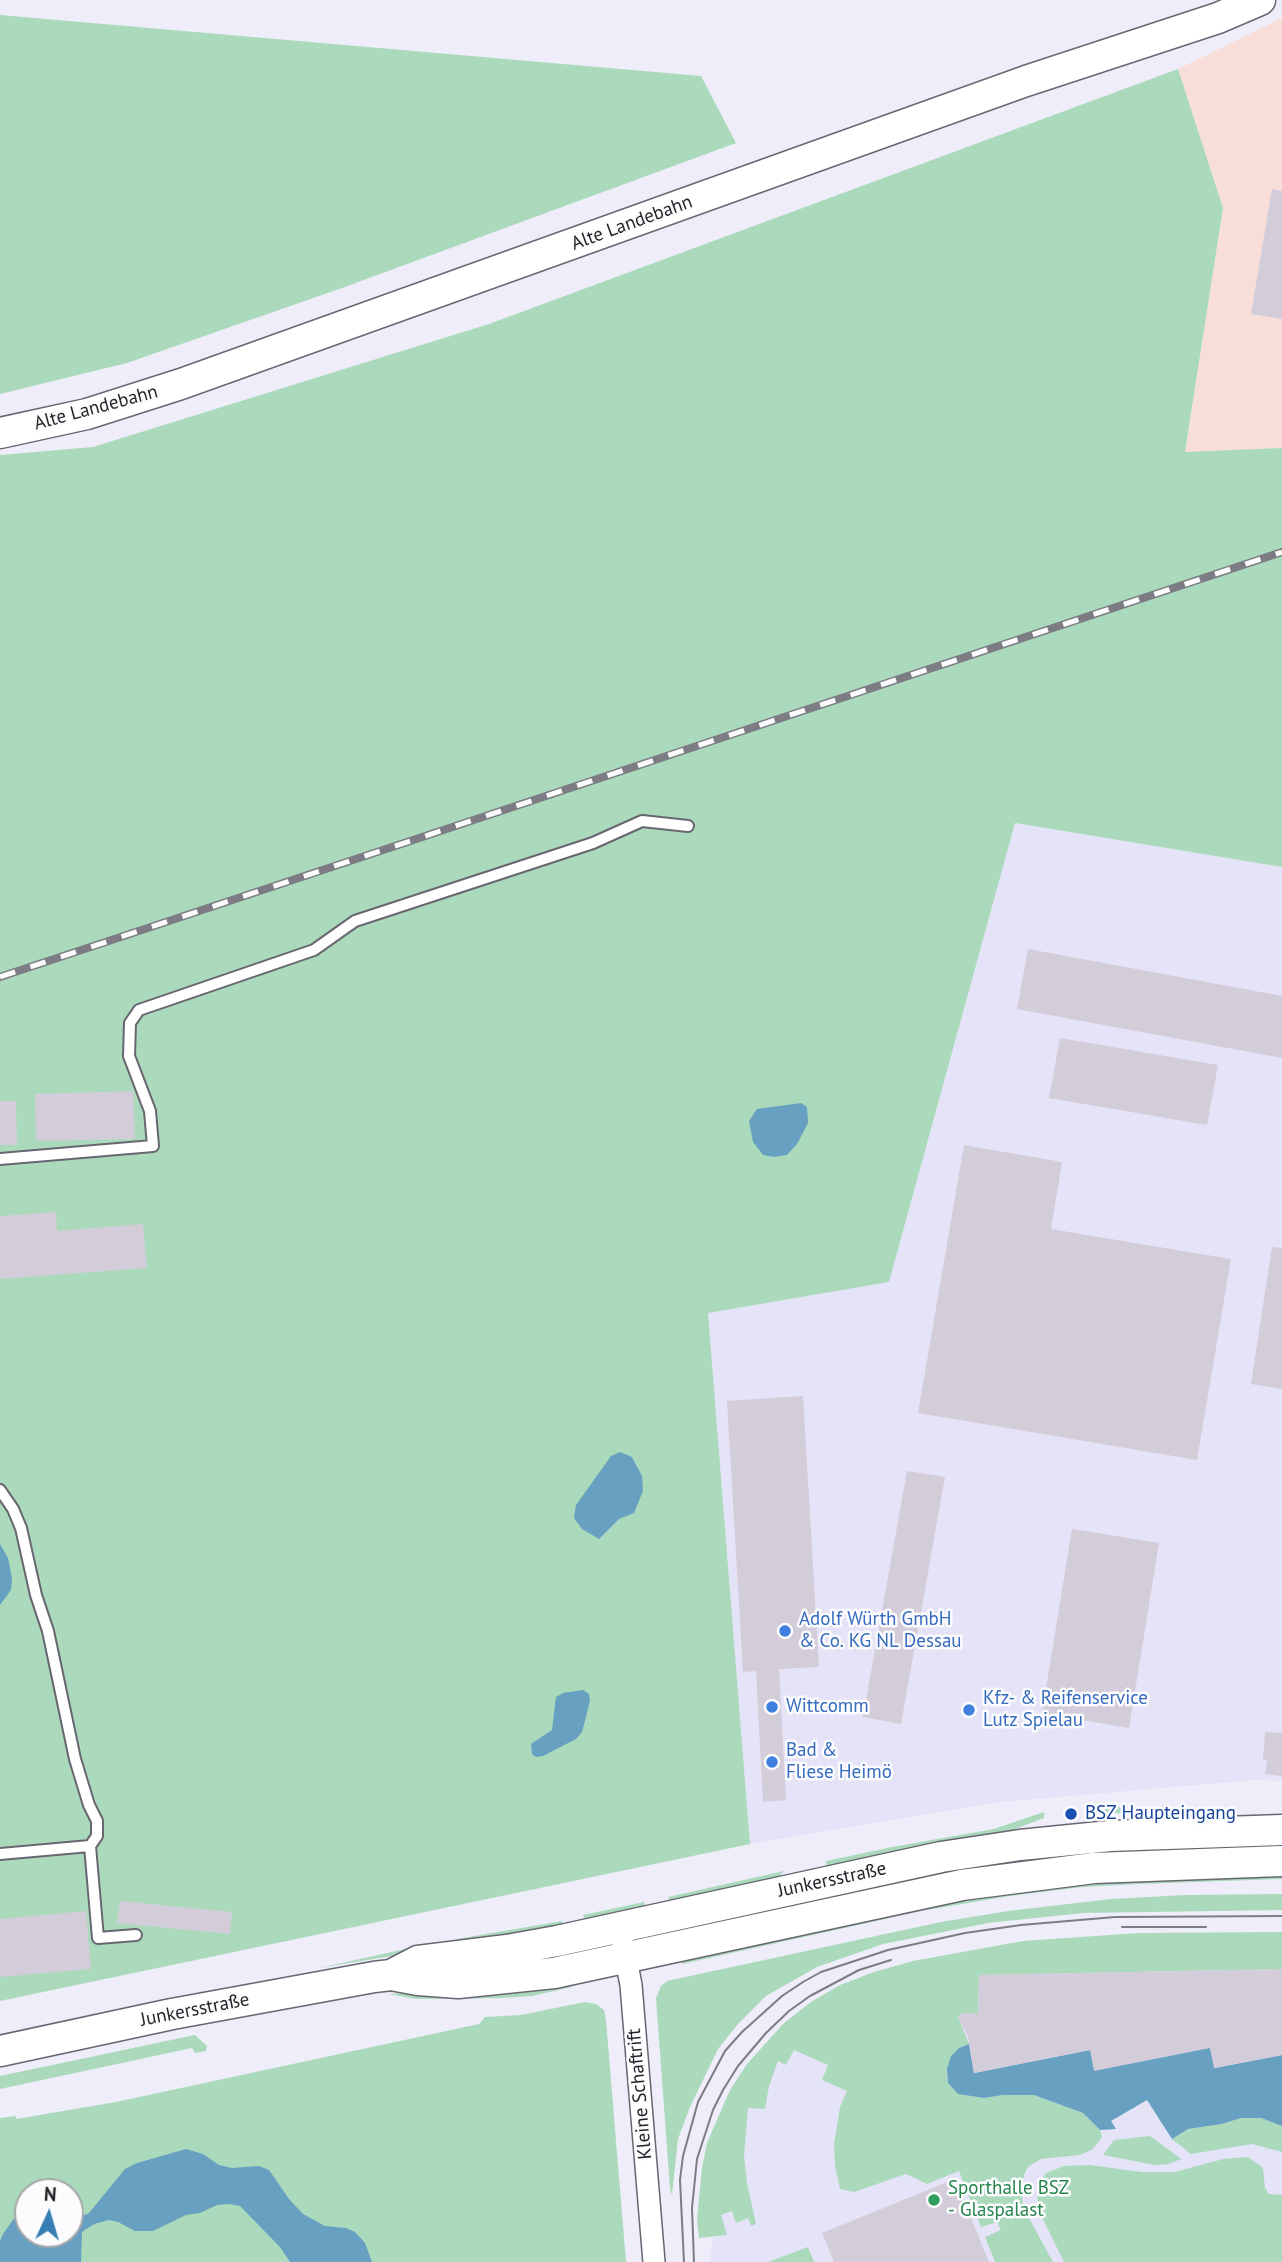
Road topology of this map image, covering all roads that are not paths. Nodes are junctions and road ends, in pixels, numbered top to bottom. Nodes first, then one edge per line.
1 (1260, 0) edge
2 (0, 433) edge
3 (688, 826) dead end
4 (0, 1159) edge
5 (0, 1490) edge
6 (1282, 1830) edge
7 (90, 1846) junction
8 (0, 1854) edge
9 (1282, 1861) edge
10 (619, 1927) junction
11 (136, 1935) dead end
12 (626, 1958) junction
13 (391, 1975) junction
14 (0, 2051) edge
15 (654, 2262) edge

1 - 2 main road, Alte Landebahn
3 - 4 lane
5 - 7 lane
6 - 10 main road, Junkersstraße
7 - 8 lane
7 - 11 lane
9 - 12 main road, Junkersstraße
10 - 12 street, Kleine Schaftrift
10 - 13 main road, Junkersstraße
12 - 13 main road, Junkersstraße
12 - 15 street, Kleine Schaftrift
13 - 14 main road, Junkersstraße

